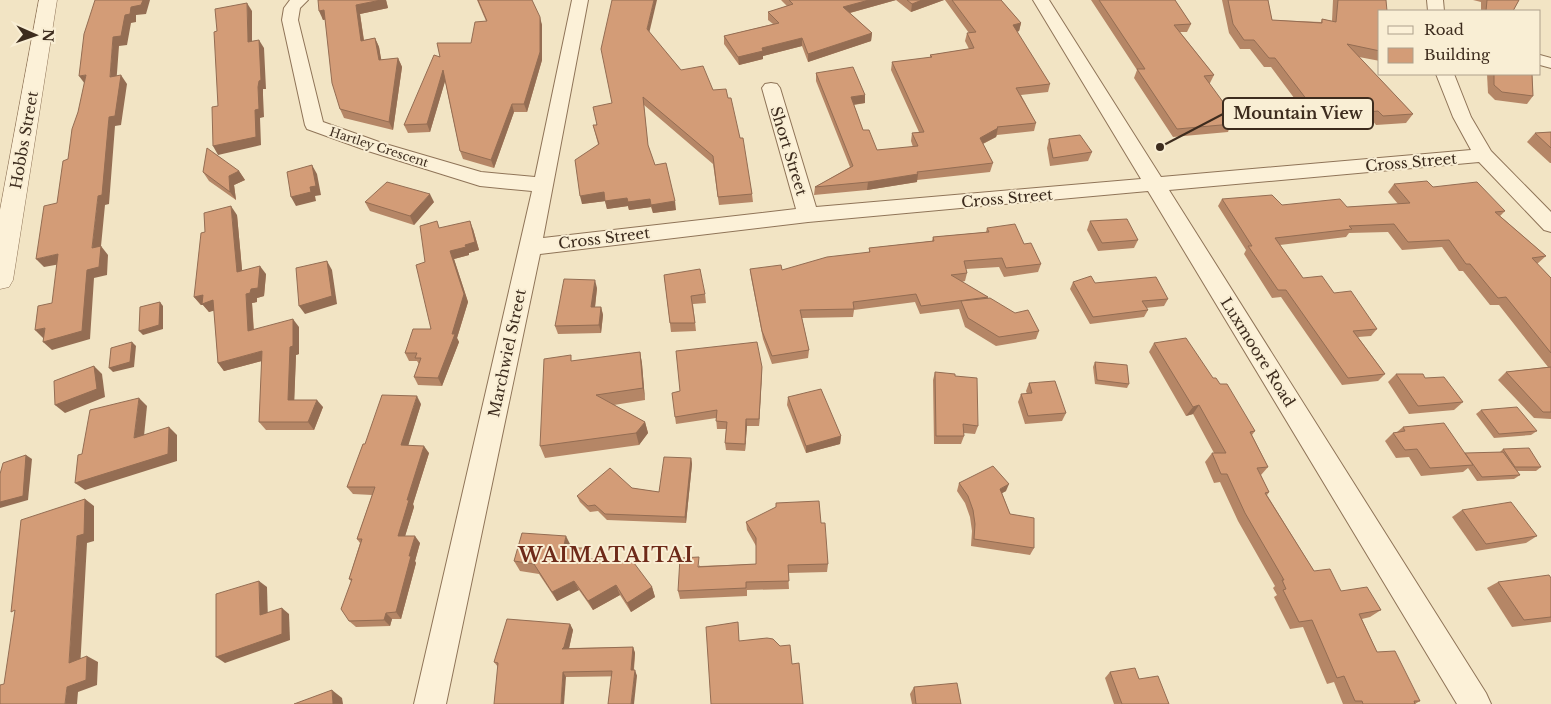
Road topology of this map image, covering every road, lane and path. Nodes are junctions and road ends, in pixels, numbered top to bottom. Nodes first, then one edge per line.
1 (48, 0) edge
2 (300, 0) edge
3 (580, 0) edge
4 (1041, 0) edge
5 (1445, 75) edge
6 (771, 88) dead end
7 (1484, 155) junction
8 (544, 185) junction
9 (1156, 185) junction
10 (808, 215) junction
11 (1551, 225) edge
12 (531, 247) junction
13 (0, 280) edge
14 (430, 704) edge
15 (1476, 704) edge

1 - 13 street, Hobbs Street
2 - 8 street, Hartley Crescent
3 - 8 street, Marchwiel Street
4 - 9 street, Luxmoore Road
5 - 7 street
6 - 10 street, Short Street
7 - 9 street, Cross Street
7 - 11 street
8 - 12 street, Marchwiel Street
9 - 10 street, Cross Street
9 - 15 street, Luxmoore Road
10 - 12 street, Cross Street
12 - 14 street, Marchwiel Street

